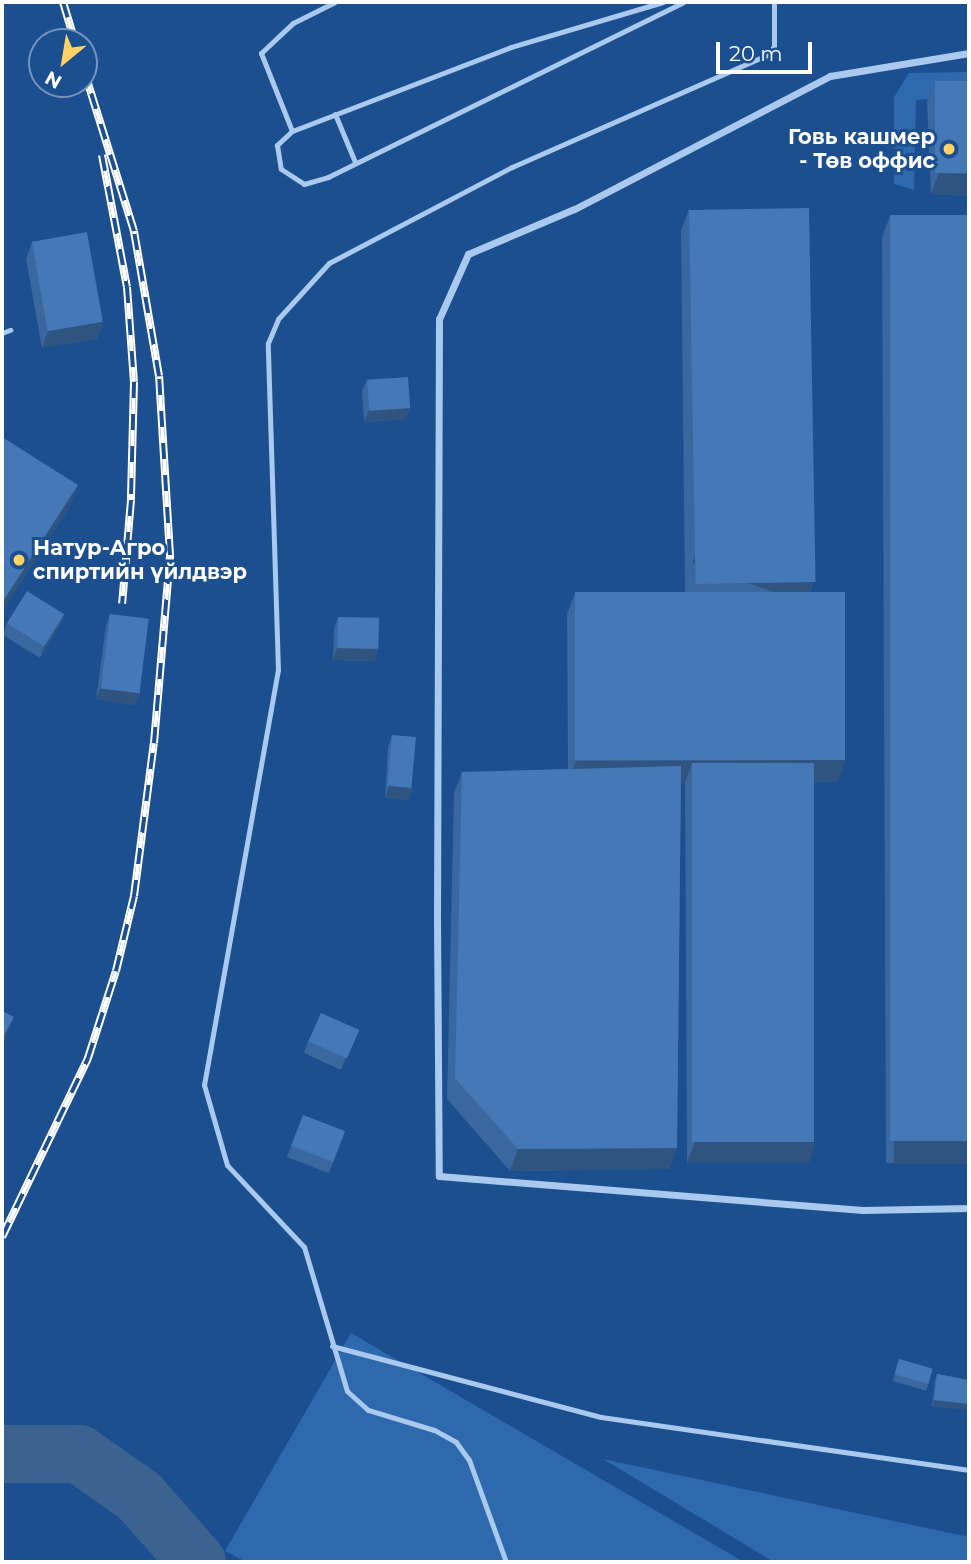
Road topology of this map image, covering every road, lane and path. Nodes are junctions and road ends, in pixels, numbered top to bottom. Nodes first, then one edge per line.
1 (335, 2) edge
2 (663, 2) edge
3 (683, 2) edge
4 (774, 2) edge
5 (969, 53) edge
6 (335, 114) junction
7 (292, 131) junction
8 (355, 162) junction
9 (10, 330) dead end
10 (2, 333) edge
11 (969, 1208) edge
12 (332, 1346) junction
13 (969, 1470) edge
14 (506, 1562) edge

1 - 7 lane
2 - 6 lane
3 - 8 lane
4 - 12 lane
5 - 11 street
6 - 7 lane
6 - 8 lane
7 - 8 lane
9 - 10 lane
12 - 13 lane
12 - 14 lane

